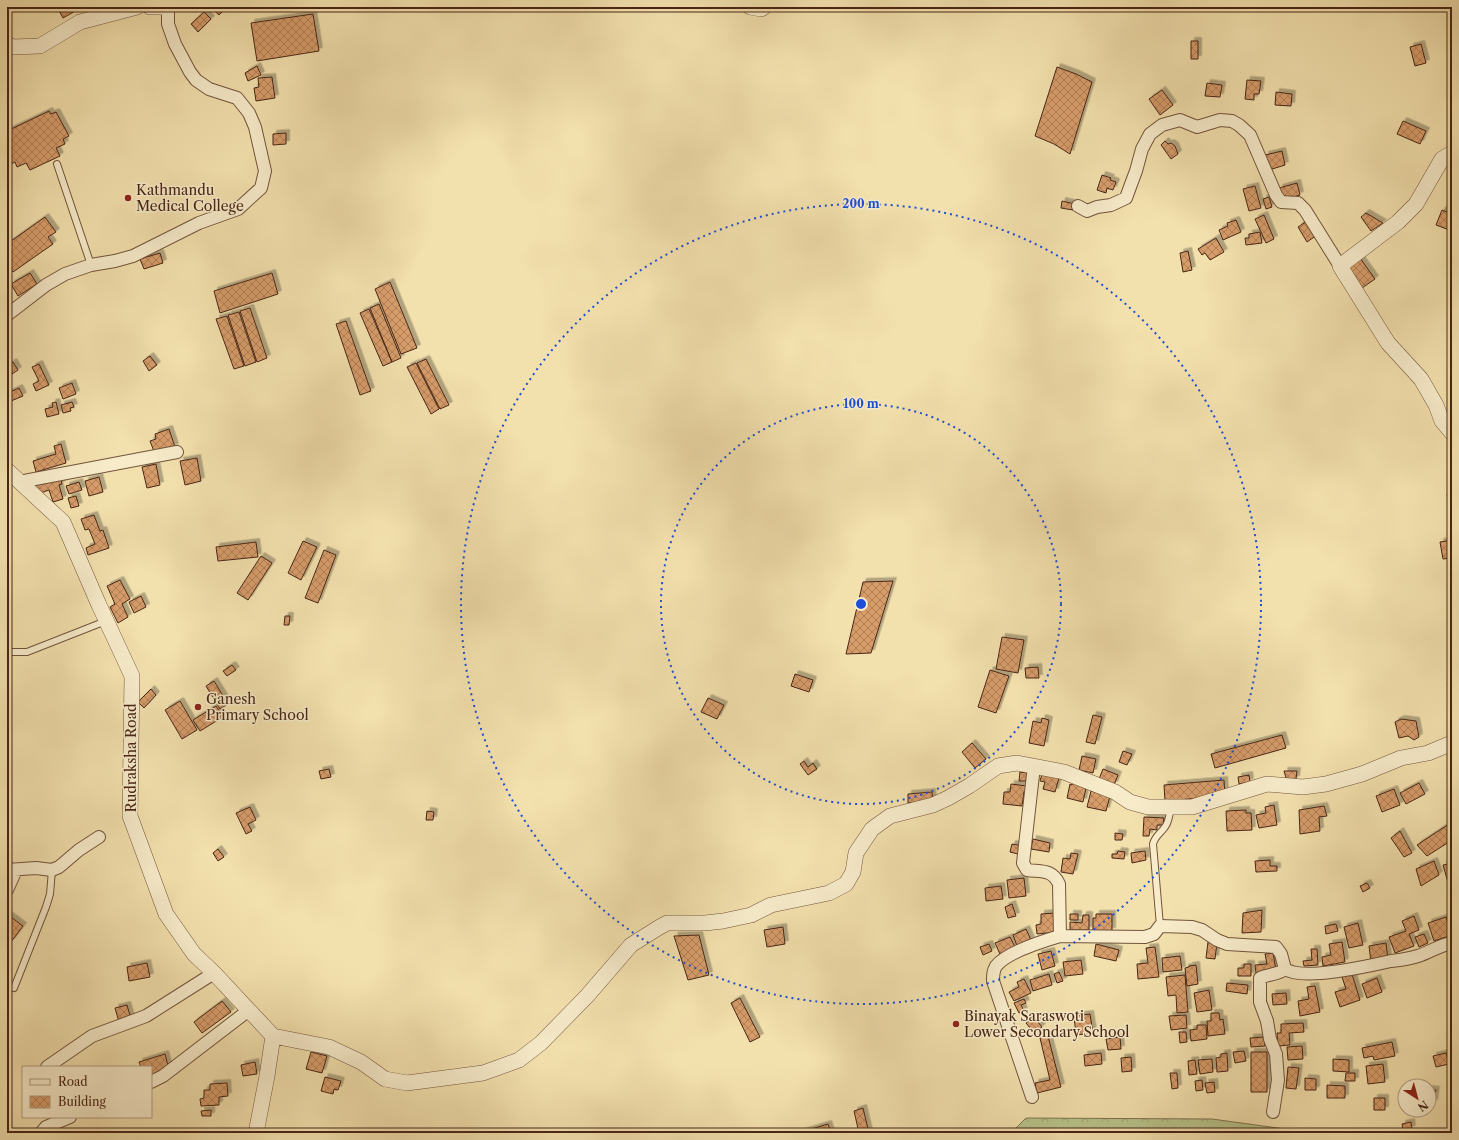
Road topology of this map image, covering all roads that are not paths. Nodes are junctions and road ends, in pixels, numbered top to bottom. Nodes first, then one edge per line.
1 (137, 7) edge
2 (150, 7) edge
3 (164, 7) edge
4 (168, 7) edge
5 (750, 7) edge
6 (764, 7) edge
7 (7, 44) edge
8 (1452, 153) edge
9 (57, 164) dead end
10 (1078, 206) dead end
11 (91, 265) junction
12 (1340, 266) junction
13 (7, 315) edge
14 (1452, 433) edge
15 (177, 452) dead end
16 (7, 470) edge
17 (19, 482) junction
18 (106, 621) junction
19 (7, 652) edge
20 (1452, 743) edge
21 (1034, 766) junction
22 (1171, 808) junction
23 (99, 837) dead end
24 (11, 870) edge
25 (52, 870) junction
26 (7, 890) edge
27 (1160, 926) junction
28 (1060, 936) junction
29 (1452, 943) edge
30 (1285, 969) junction
31 (214, 973) junction
32 (14, 988) dead end
33 (249, 1010) junction
34 (273, 1036) junction
35 (48, 1066) edge
36 (152, 1082) edge
37 (1032, 1097) dead end
38 (1273, 1112) dead end
39 (68, 1118) edge
40 (41, 1133) edge
41 (256, 1133) edge

1 - 7 street
2 - 3 street
4 - 11 street
5 - 6 street
8 - 12 street
9 - 11 lane
10 - 12 street
11 - 13 street
12 - 14 street
15 - 17 street
16 - 17 street, Rudraksha Road
17 - 18 street, Rudraksha Road
18 - 19 lane
18 - 31 street, Rudraksha Road
20 - 22 street
21 - 22 street
21 - 28 street
21 - 34 street
22 - 27 lane
23 - 25 street
24 - 25 street
24 - 26 street
25 - 32 lane
27 - 28 street
27 - 30 street
28 - 37 street
29 - 30 street
30 - 38 street
31 - 33 street, Rudraksha Road
31 - 35 street
33 - 34 street, Rudraksha Road
33 - 36 street
34 - 41 street
39 - 40 street

